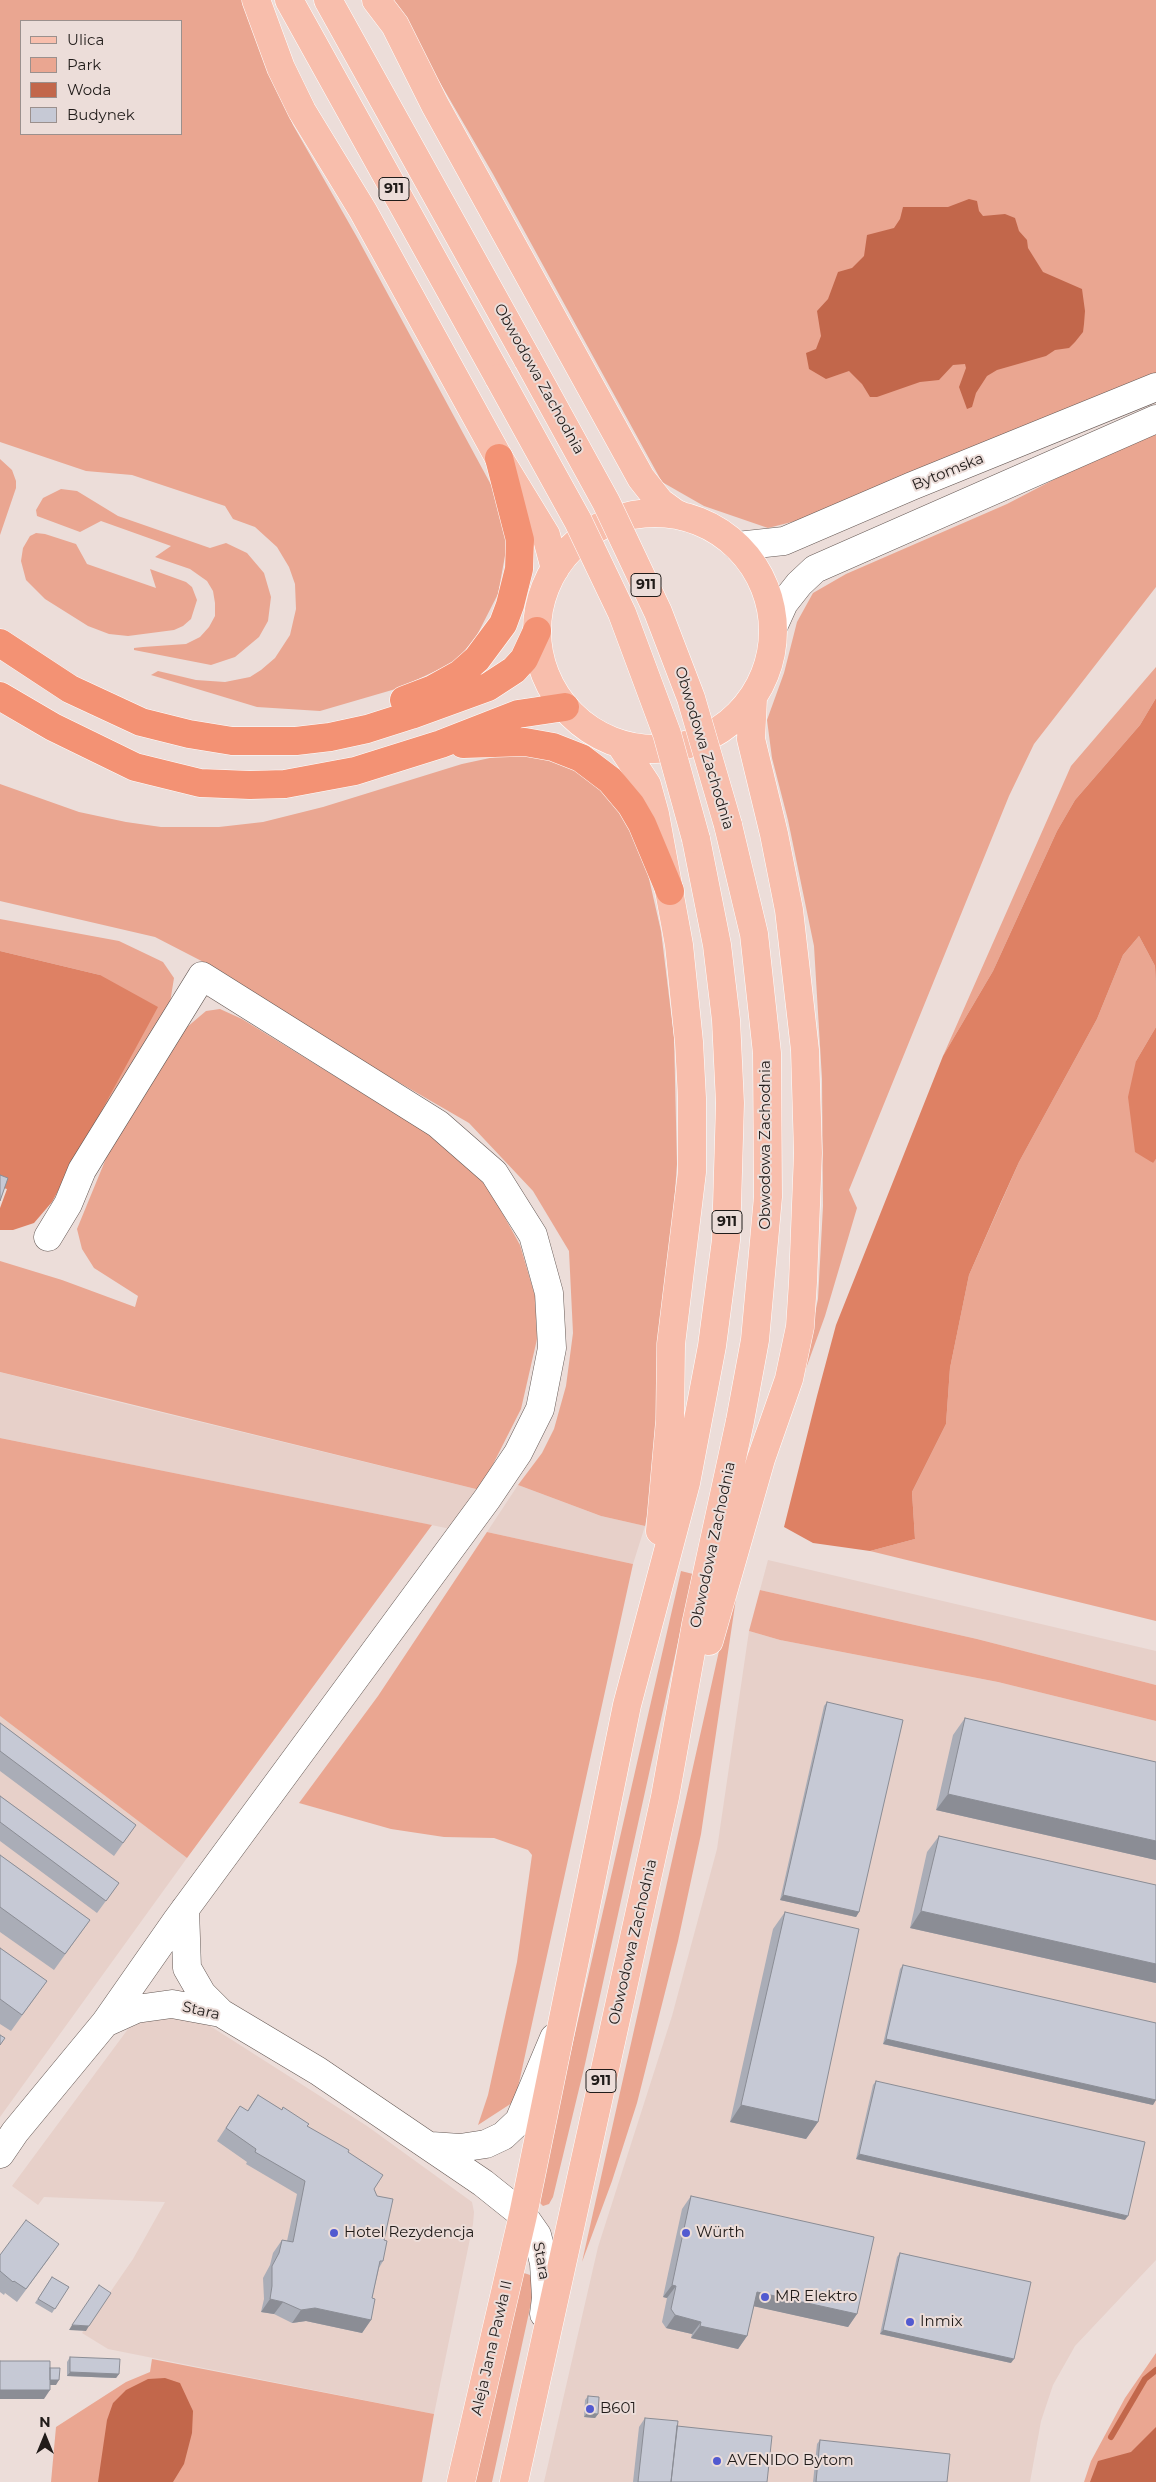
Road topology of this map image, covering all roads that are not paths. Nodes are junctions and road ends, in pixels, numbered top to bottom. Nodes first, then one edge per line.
1 (256, 0) edge
2 (289, 0) edge
3 (328, 0) edge
4 (376, 0) edge
5 (1156, 387) edge
6 (1156, 419) edge
7 (499, 458) junction
8 (688, 518) junction
9 (737, 546) junction
10 (555, 569) junction
11 (774, 625) junction
12 (537, 631) junction
13 (0, 643) edge
14 (0, 696) edge
15 (753, 698) junction
16 (565, 708) junction
17 (251, 742) junction
18 (441, 744) junction
19 (620, 744) junction
20 (670, 891) junction
21 (48, 1237) dead end
22 (654, 1599) junction
23 (665, 1797) junction
24 (185, 1910) junction
25 (221, 2013) junction
26 (564, 2015) junction
27 (105, 2024) junction
28 (431, 2146) junction
29 (0, 2154) edge
30 (524, 2215) junction
31 (538, 2366) junction
32 (461, 2482) edge
33 (514, 2482) edge

1 - 7 main road
2 - 22 main road, Obwodowa Zachodnia / 911, bridge
3 - 23 main road, Obwodowa Zachodnia / 911, bridge
4 - 8 main road
5 - 9 street, Bytomska
6 - 11 street
7 - 10 main road
7 - 17 highway
8 - 9 main road
8 - 10 main road
9 - 11 main road
10 - 12 main road
11 - 15 main road
12 - 16 main road
12 - 17 highway
13 - 17 highway
14 - 18 highway
15 - 19 main road
15 - 23 main road
16 - 18 highway
16 - 19 main road
18 - 20 highway
19 - 20 main road
20 - 22 main road
21 - 24 street
22 - 26 main road, Obwodowa Zachodnia / 911
23 - 31 main road, Obwodowa Zachodnia / 911
24 - 25 street
24 - 27 street
25 - 27 street, Stara
25 - 28 street, Stara
26 - 28 street, Stara
26 - 30 main road, Obwodowa Zachodnia / 911
27 - 29 street, Stara
28 - 30 street, Stara
30 - 31 street, Stara
30 - 32 main road, Aleja Jana Pawła II / 911
31 - 33 main road, 911

